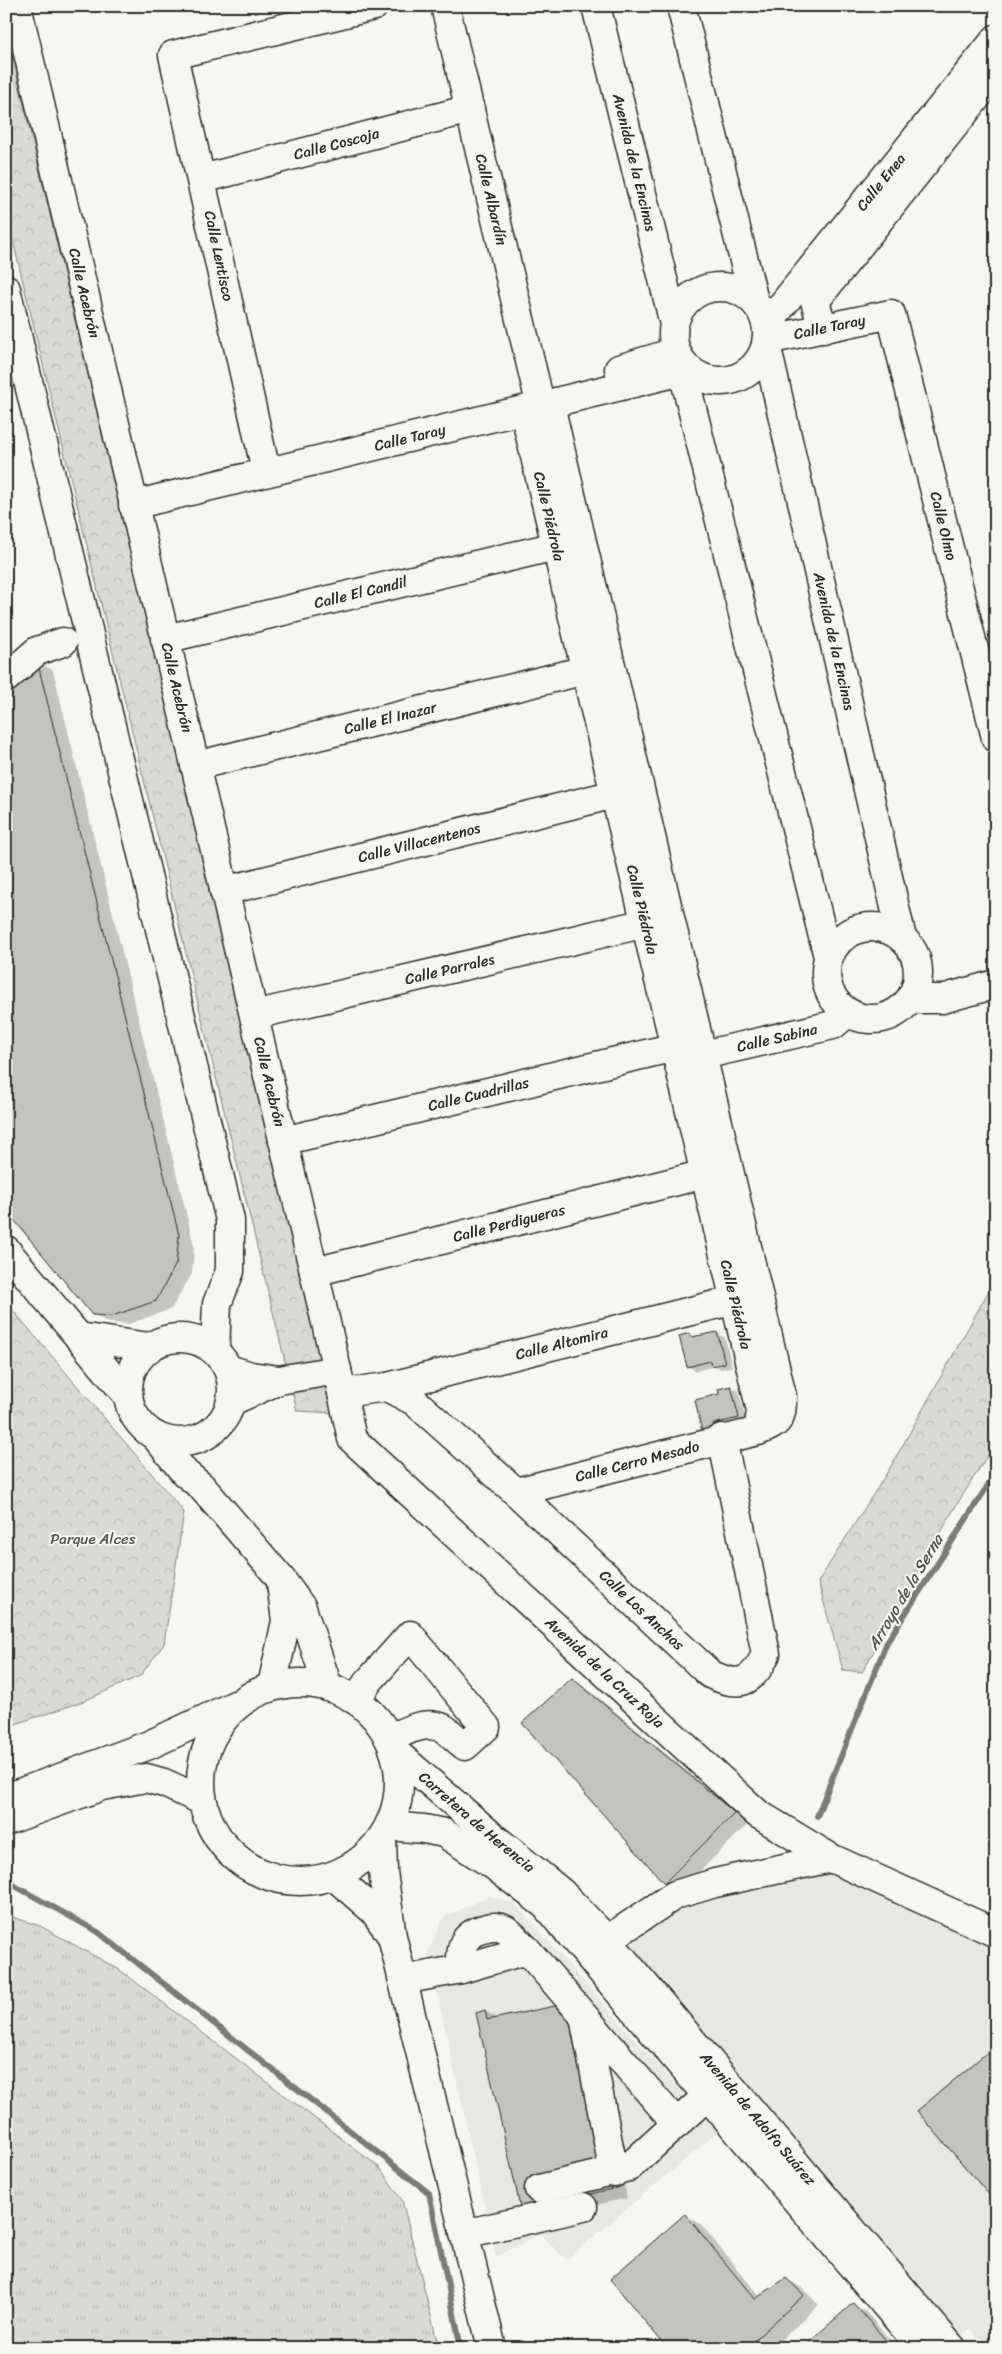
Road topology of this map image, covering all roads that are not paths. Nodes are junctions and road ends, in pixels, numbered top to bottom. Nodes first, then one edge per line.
1 (16, 6) edge
2 (374, 6) edge
3 (444, 6) edge
4 (596, 6) edge
5 (681, 6) edge
6 (996, 39) edge
7 (996, 73) edge
8 (470, 109) junction
9 (202, 180) junction
10 (6, 290) edge
11 (891, 314) joint
12 (674, 320) junction
13 (764, 328) junction
14 (823, 329) junction
15 (684, 365) junction
16 (543, 402) junction
17 (263, 458) junction
18 (131, 497) junction
19 (556, 546) junction
20 (164, 639) junction
21 (63, 642) dead end
22 (586, 670) junction
23 (6, 678) edge
24 (996, 738) edge
25 (194, 766) junction
26 (615, 794) junction
27 (224, 891) junction
28 (646, 923) junction
29 (902, 938) junction
30 (828, 957) junction
31 (996, 984) edge
32 (911, 999) junction
33 (847, 1013) junction
34 (254, 1015) junction
35 (675, 1047) junction
36 (703, 1055) junction
37 (283, 1141) junction
38 (705, 1174) junction
39 (6, 1250) edge
40 (314, 1272) junction
41 (735, 1300) junction
42 (217, 1304) junction
43 (79, 1337) junction
44 (178, 1337) junction
45 (149, 1347) junction
46 (222, 1360) junction
47 (280, 1380) junction
48 (340, 1381) junction
49 (387, 1387) junction
50 (128, 1396) junction
51 (232, 1401) junction
52 (758, 1431) junction
53 (155, 1436) junction
54 (722, 1438) junction
55 (198, 1440) junction
56 (201, 1486) junction
57 (516, 1492) junction
58 (281, 1579) junction
59 (272, 1686) junction
60 (328, 1687) junction
61 (355, 1700) junction
62 (235, 1705) junction
63 (391, 1745) junction
64 (6, 1798) edge
65 (201, 1800) junction
66 (6, 1821) edge
67 (386, 1832) junction
68 (831, 1858) junction
69 (334, 1876) junction
70 (553, 1898) junction
71 (996, 1933) edge
72 (392, 1936) junction
73 (607, 1940) junction
74 (403, 1980) junction
75 (584, 2016) junction
76 (708, 2096) junction
77 (677, 2124) junction
78 (614, 2172) junction
79 (539, 2189) dead end
80 (583, 2207) dead end
81 (464, 2234) junction
82 (492, 2348) edge
83 (922, 2348) edge
84 (952, 2348) edge

1 - 18 street, Calle Acebrón
2 - 9 street, Calle Lentisco
3 - 8 street, Calle Albardín
4 - 12 street, Avenida de la Encinas
5 - 13 street, Avenida de la Encinas
6 - 13 street, Calle Enea
7 - 14 street
8 - 9 street, Calle Coscoja
8 - 16 street, Calle Albardín
9 - 17 street, Calle Lentisco
10 - 42 street
11 - 14 street, Calle Taray
11 - 24 street, Calle Olmo
12 - 13 street
12 - 15 street
13 - 14 street, Calle Taray
13 - 15 street
13 - 29 street, Avenida de la Encinas
15 - 16 street, Calle Taray
15 - 30 street
16 - 17 street, Calle Taray
16 - 18 street, Calle Taray
16 - 19 street, Calle Piédrola
16 - 36 street, Calle Albardín
17 - 18 street, Calle Taray
18 - 20 street, Calle Acebrón
19 - 20 street, Calle El Candil
19 - 22 street, Calle Piédrola
20 - 25 street, Calle Acebrón
21 - 23 street
22 - 25 street, Calle El Inazar
22 - 26 street, Calle Piédrola
25 - 27 street, Calle Acebrón
26 - 27 street, Calle Villacentenos
26 - 28 street, Calle Piédrola
27 - 34 street, Calle Acebrón
28 - 34 street, Calle Parrales
28 - 35 street, Calle Piédrola
29 - 30 street
29 - 32 street
30 - 33 street
31 - 32 street
32 - 33 street
33 - 36 street, Calle Sabina
34 - 37 street, Calle Acebrón
35 - 37 street, Calle Cuadrillas
35 - 38 street, Calle Piédrola
36 - 52 street, Calle Cerro Mesado
37 - 40 street, Calle Acebrón
38 - 40 street, Calle Perdigueras
38 - 41 street, Calle Piédrola
39 - 43 street
40 - 48 street, Calle Acebrón
41 - 49 street, Calle Altomira
41 - 52 street, Calle Piédrola
42 - 44 street
42 - 46 street
43 - 45 street
43 - 50 street
44 - 45 street
44 - 46 street
45 - 50 street
46 - 47 street
46 - 51 street
47 - 48 street
47 - 51 street
48 - 49 street
48 - 68 street, Avenida de la Cruz Roja
49 - 57 street, Calle Los Anchos
50 - 53 street
51 - 55 street
52 - 54 street, Calle Cerro Mesado
53 - 55 street
53 - 56 street
54 - 57 street, Calle Cerro Mesado
54 - 57 street, Calle Los Anchos
55 - 56 street
56 - 58 street
58 - 59 street
58 - 60 street
59 - 60 street, Carretera de Herencia
59 - 62 street, Carretera de Herencia
60 - 61 street, Carretera de Herencia
61 - 63 street, Carretera de Herencia
61 - 63 street
62 - 64 street
62 - 65 street
63 - 67 street
63 - 70 street, Carretera de Herencia
65 - 66 street
65 - 69 street
67 - 69 street
67 - 70 street, Carretera de Herencia
67 - 72 street
68 - 71 street, Avenida de la Cruz Roja
68 - 73 street
69 - 72 street
70 - 73 street, Avenida de Adolfo Suárez
70 - 76 street, Avenida de Adolfo Suárez
72 - 74 street
73 - 84 street, Avenida de Adolfo Suárez
74 - 75 street
74 - 81 street
75 - 77 street
75 - 78 street
76 - 77 street
76 - 83 street, Avenida de Adolfo Suárez
77 - 78 street
78 - 79 street
80 - 81 street
81 - 82 street

